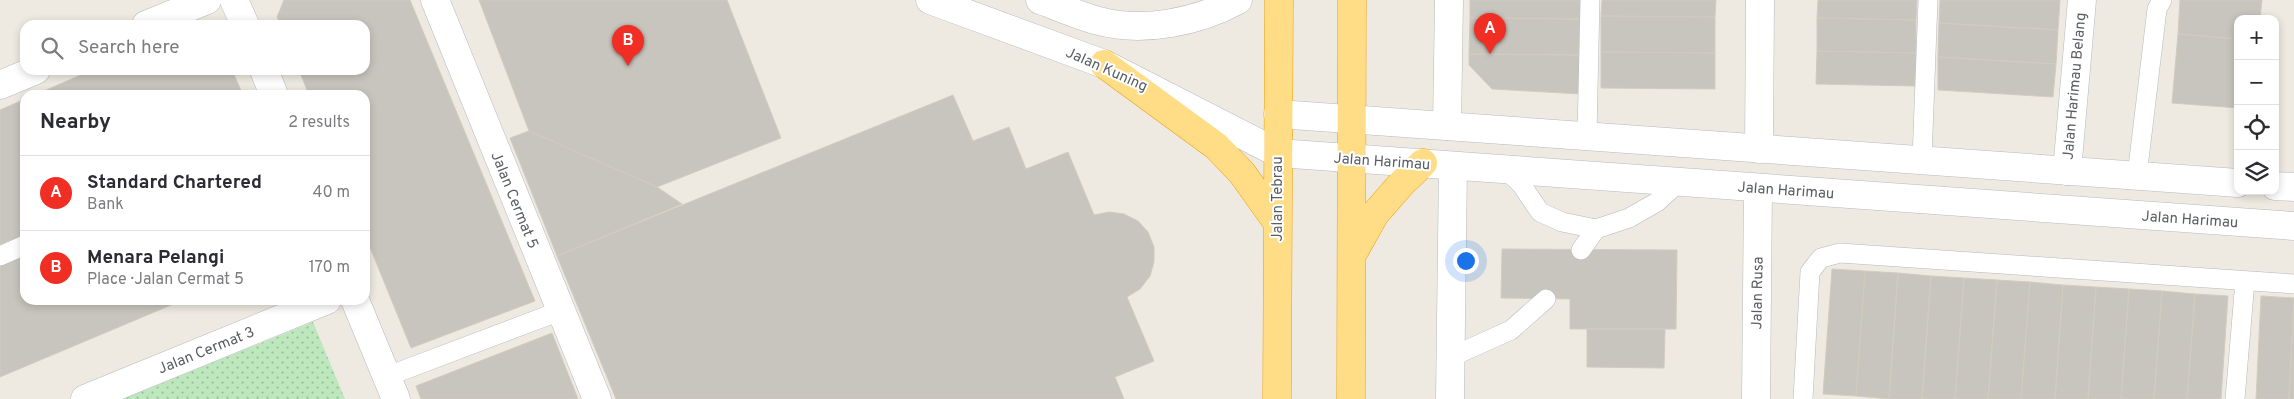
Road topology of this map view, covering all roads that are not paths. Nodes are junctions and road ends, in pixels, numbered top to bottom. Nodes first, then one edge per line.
1 (207, 0) edge
2 (234, 0) edge
3 (435, 0) edge
4 (930, 0) edge
5 (1040, 0) edge
6 (1238, 0) edge
7 (1279, 0) edge
8 (1352, 0) edge
9 (1449, 0) edge
10 (1590, 0) edge
11 (1760, 0) edge
12 (1928, 0) edge
13 (2082, 0) edge
14 (2162, 0) edge
15 (158, 20) edge
16 (243, 20) edge
17 (1104, 64) junction
18 (24, 75) edge
19 (266, 75) edge
20 (0, 85) edge
21 (272, 90) edge
22 (1278, 114) junction
23 (1352, 120) junction
24 (1447, 126) junction
25 (1587, 136) junction
26 (1759, 148) junction
27 (1278, 154) junction
28 (1352, 159) junction
29 (1922, 160) junction
30 (1423, 164) junction
31 (1452, 166) junction
32 (1506, 170) junction
33 (2067, 171) junction
34 (2137, 176) junction
35 (1679, 182) junction
36 (2234, 183) edge
37 (2279, 186) edge
38 (2294, 187) edge
39 (1758, 188) junction
40 (1277, 222) junction
41 (2294, 226) edge
42 (1596, 229) junction
43 (20, 248) edge
44 (1581, 250) dead end
45 (0, 256) edge
46 (1351, 256) junction
47 (2245, 281) junction
48 (2294, 284) edge
49 (1546, 299) dead end
50 (315, 305) edge
51 (357, 305) edge
52 (560, 310) junction
53 (1451, 357) junction
54 (392, 388) edge
55 (84, 399) edge
56 (597, 399) edge
57 (1277, 399) edge
58 (1351, 399) edge
59 (1450, 399) edge
60 (1756, 399) edge
61 (1803, 399) edge
62 (2235, 399) edge

1 - 15 street
2 - 16 street
3 - 52 street, Jalan Cermat 5
4 - 17 street, Jalan Kuning
5 - 6 street
7 - 22 highway, Jalan Tebrau
8 - 23 highway
9 - 24 street
10 - 25 lane
11 - 26 street
12 - 29 lane
13 - 33 street, Jalan Harimau Belang
14 - 34 lane
17 - 27 street, Jalan Kuning
17 - 40 highway
18 - 20 street
19 - 21 street
22 - 23 street
22 - 27 highway, Jalan Tebrau
23 - 24 street
23 - 28 highway
24 - 25 street
25 - 26 street
26 - 29 street
27 - 28 street, Jalan Harimau
27 - 40 highway, Jalan Tebrau
28 - 30 street, Jalan Harimau
28 - 46 highway
29 - 33 street
30 - 31 street, Jalan Harimau
30 - 46 highway
31 - 32 street, Jalan Harimau
31 - 53 street
32 - 35 street, Jalan Harimau
32 - 42 lane
33 - 34 street
34 - 36 street
35 - 39 street, Jalan Harimau
35 - 42 lane
37 - 38 street
39 - 41 street, Jalan Harimau
39 - 60 street, Jalan Rusa
40 - 57 highway, Jalan Tebrau
42 - 44 lane
43 - 45 lane
46 - 58 highway
47 - 48 lane
47 - 61 lane
47 - 62 lane
49 - 53 lane
50 - 55 street, Jalan Cermat 3
51 - 54 street
52 - 54 lane
52 - 56 street, Jalan Cermat 5
53 - 59 street

